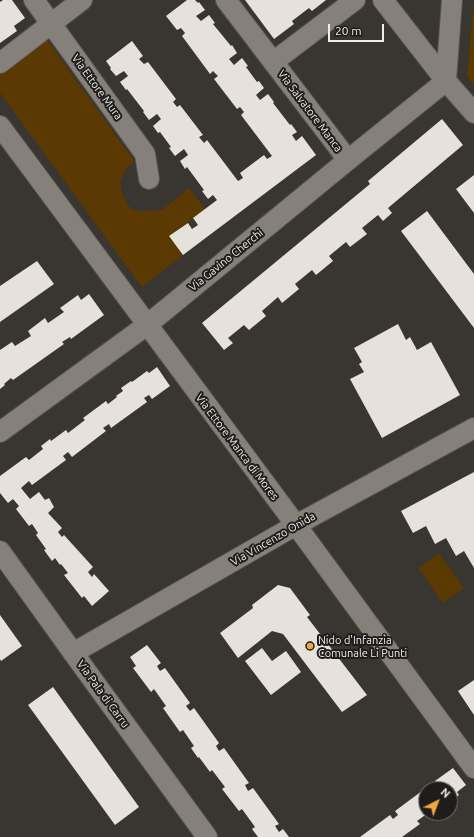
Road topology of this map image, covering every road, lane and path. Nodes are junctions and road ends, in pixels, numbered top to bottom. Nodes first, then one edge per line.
1 (34, 0) edge
2 (82, 0) edge
3 (226, 0) edge
4 (356, 0) edge
5 (383, 0) edge
6 (452, 0) edge
7 (51, 24) junction
8 (273, 62) junction
9 (0, 63) edge
10 (446, 81) junction
11 (474, 113) edge
12 (0, 126) edge
13 (348, 160) junction
14 (149, 178) dead end
15 (147, 325) junction
16 (474, 428) edge
17 (0, 432) edge
18 (296, 526) junction
19 (0, 551) edge
20 (73, 653) junction
21 (474, 768) edge
22 (207, 837) edge

1 - 7 street, Via Ettore Mura
2 - 7 street
3 - 8 street, Via Salvatore Manca
4 - 8 street, Via Salvatore Manca
5 - 10 street
6 - 10 street
7 - 9 street
7 - 14 street, Via Ettore Mura
8 - 13 street, Via Salvatore Manca
10 - 11 street
10 - 13 street, Via Gavino Cherchi
12 - 15 street, Via Ettore Manca di Mores
13 - 15 street, Via Gavino Cherchi
15 - 17 street, Via Gavino Cherchi
15 - 18 street, Via Ettore Manca di Mores
16 - 18 street, Via Vincenzo Onida
18 - 20 street, Via Vincenzo Onida
18 - 21 street, Via Ettore Manca di Mores
19 - 20 street, Via Pala di Carru
20 - 22 street, Via Pala di Carru

